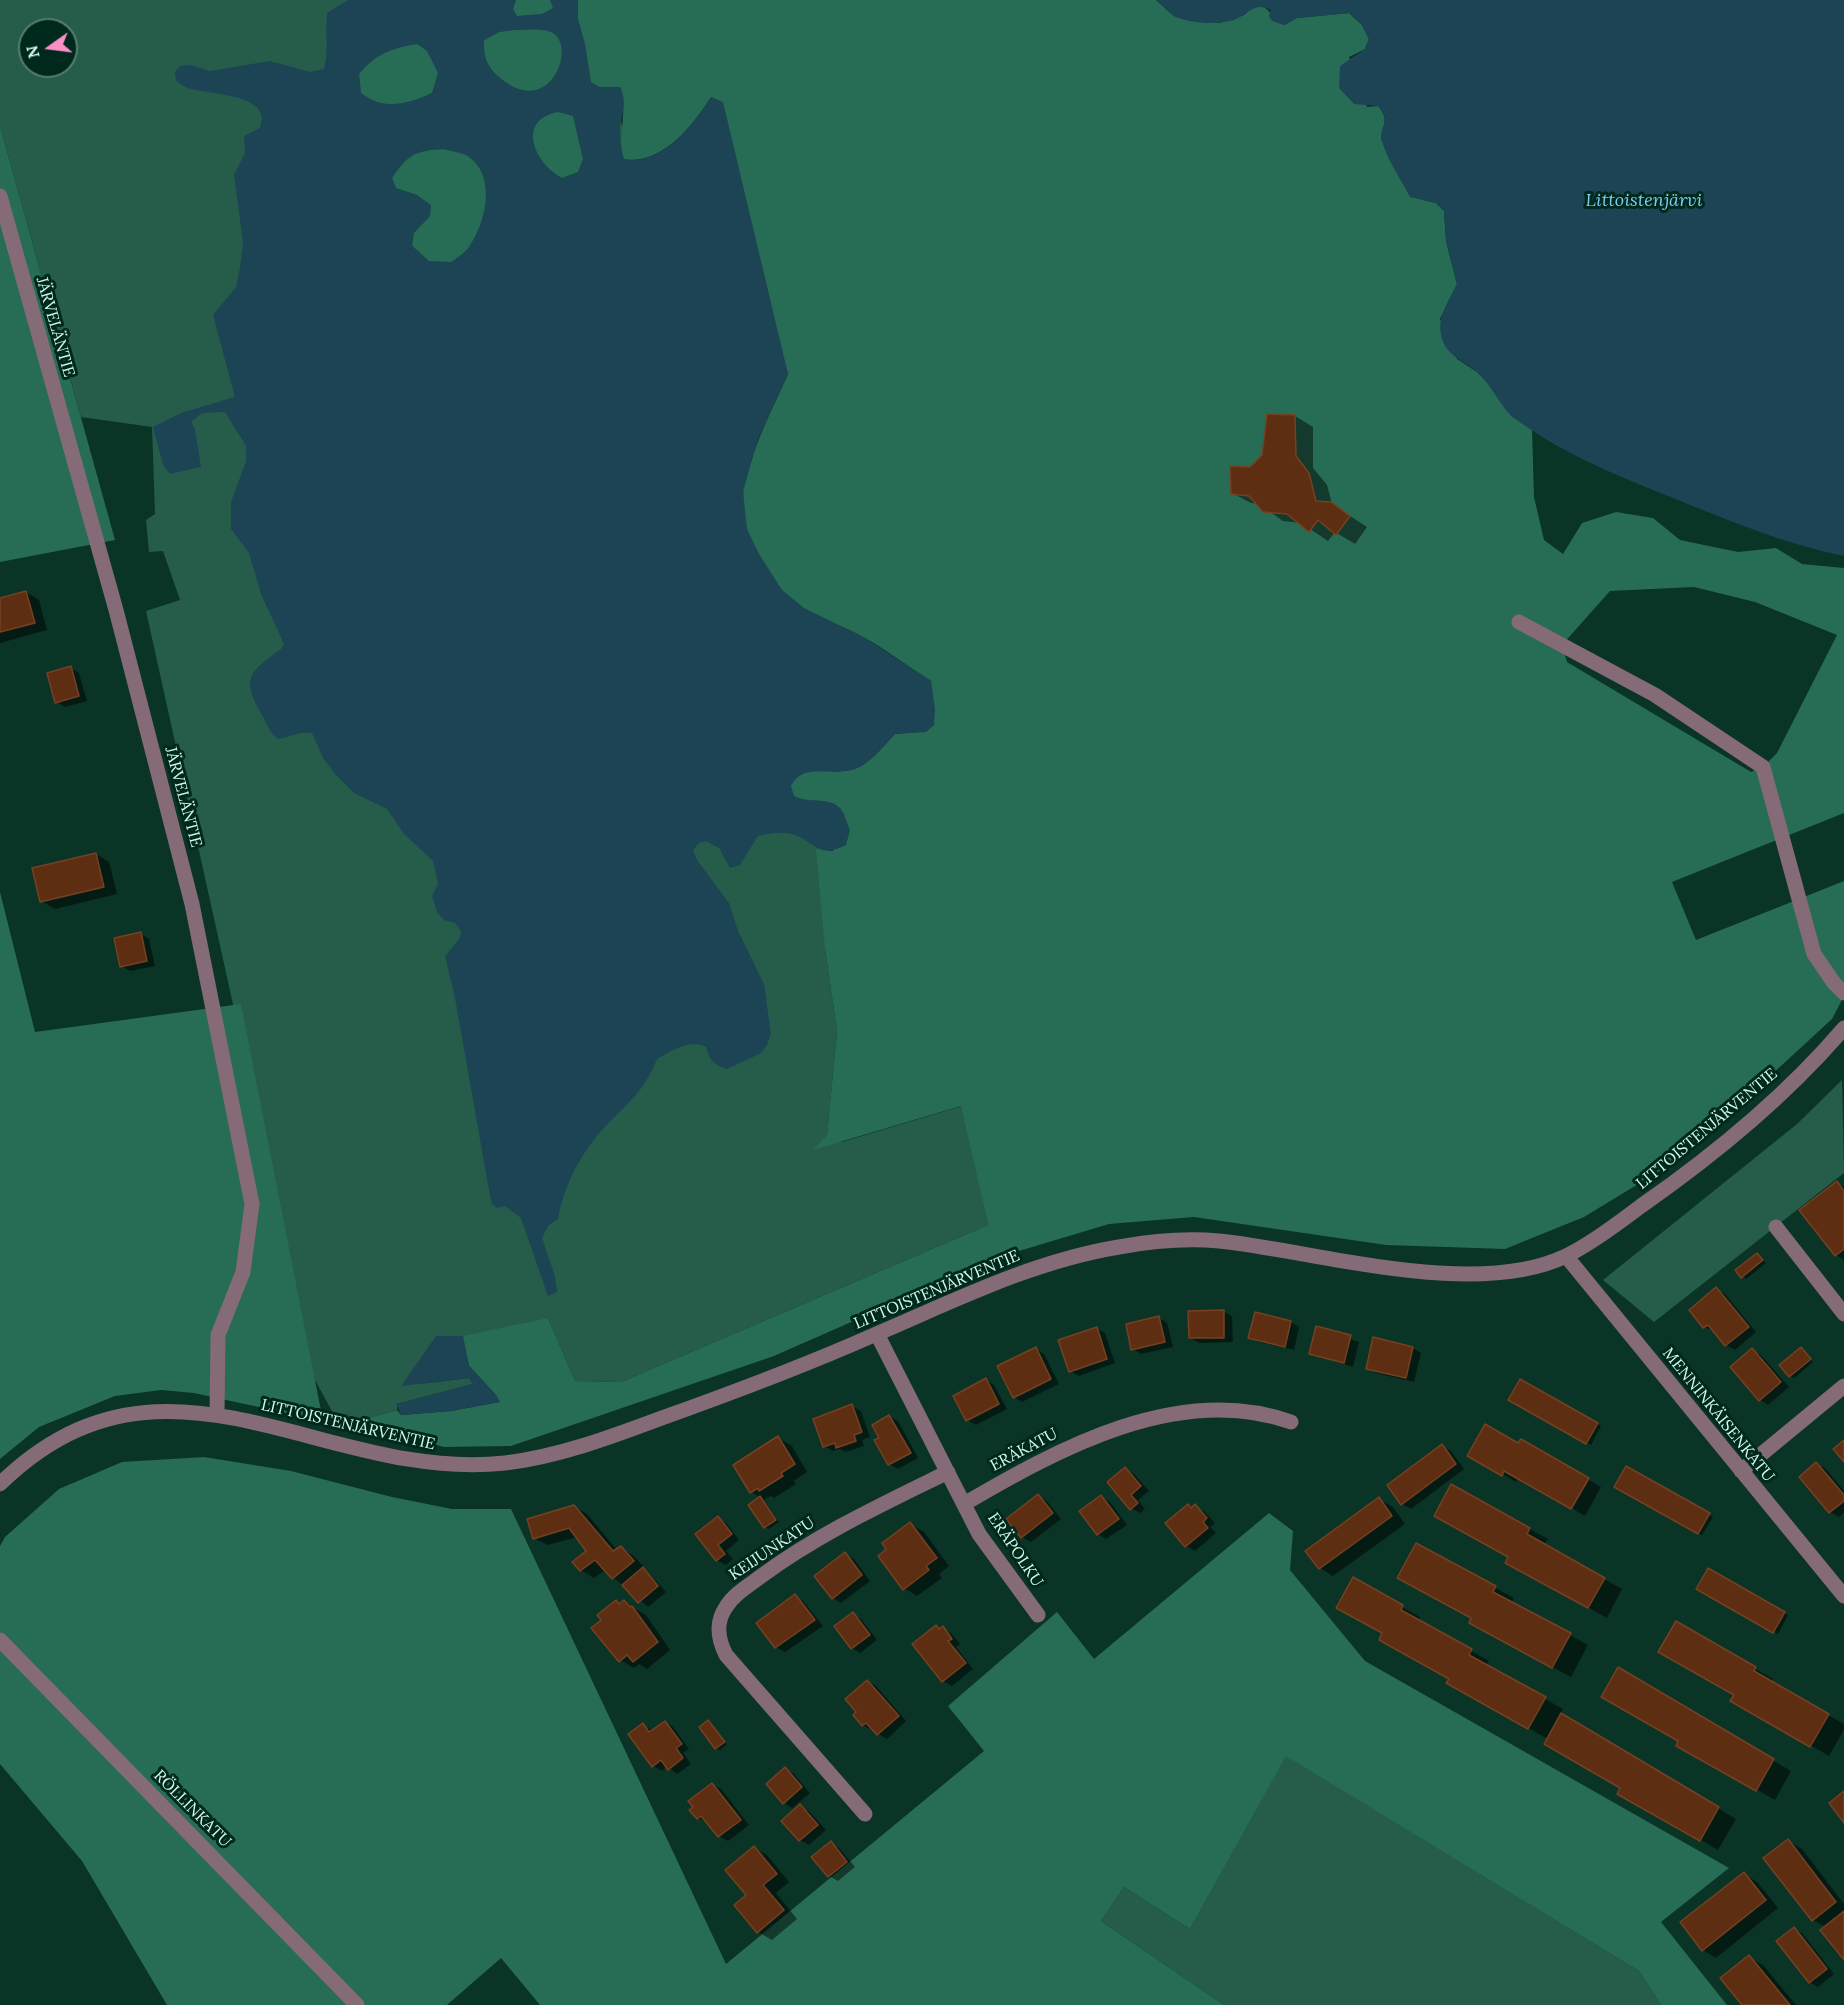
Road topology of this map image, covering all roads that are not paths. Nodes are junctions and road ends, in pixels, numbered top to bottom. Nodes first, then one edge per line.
1 (0, 196) edge
2 (1519, 622) dead end
3 (1844, 993) edge
4 (1844, 1028) edge
5 (1776, 1227) dead end
6 (1566, 1256) junction
7 (1844, 1314) edge
8 (877, 1334) junction
9 (1844, 1386) edge
10 (217, 1414) junction
11 (1291, 1422) dead end
12 (1741, 1471) junction
13 (948, 1472) junction
14 (0, 1484) edge
15 (964, 1504) junction
16 (1844, 1596) edge
17 (1038, 1615) dead end
18 (0, 1640) edge
19 (865, 1814) dead end
20 (357, 2005) edge

1 - 10 street, JÄRVELÄNTIE
2 - 3 street
4 - 6 street, LITTOISTENJÄRVENTIE
5 - 7 street
6 - 8 street, LITTOISTENJÄRVENTIE
6 - 12 street, MENNINKÄISENKATU
8 - 10 street, LITTOISTENJÄRVENTIE
8 - 13 street
9 - 12 street
10 - 14 street, LITTOISTENJÄRVENTIE
11 - 15 street, ERÄKATU
12 - 16 street, MENNINKÄISENKATU
13 - 15 street
13 - 19 street, KEIJUNKATU
15 - 17 street, ERÄPOLKU
18 - 20 street, RÖLLINKATU

